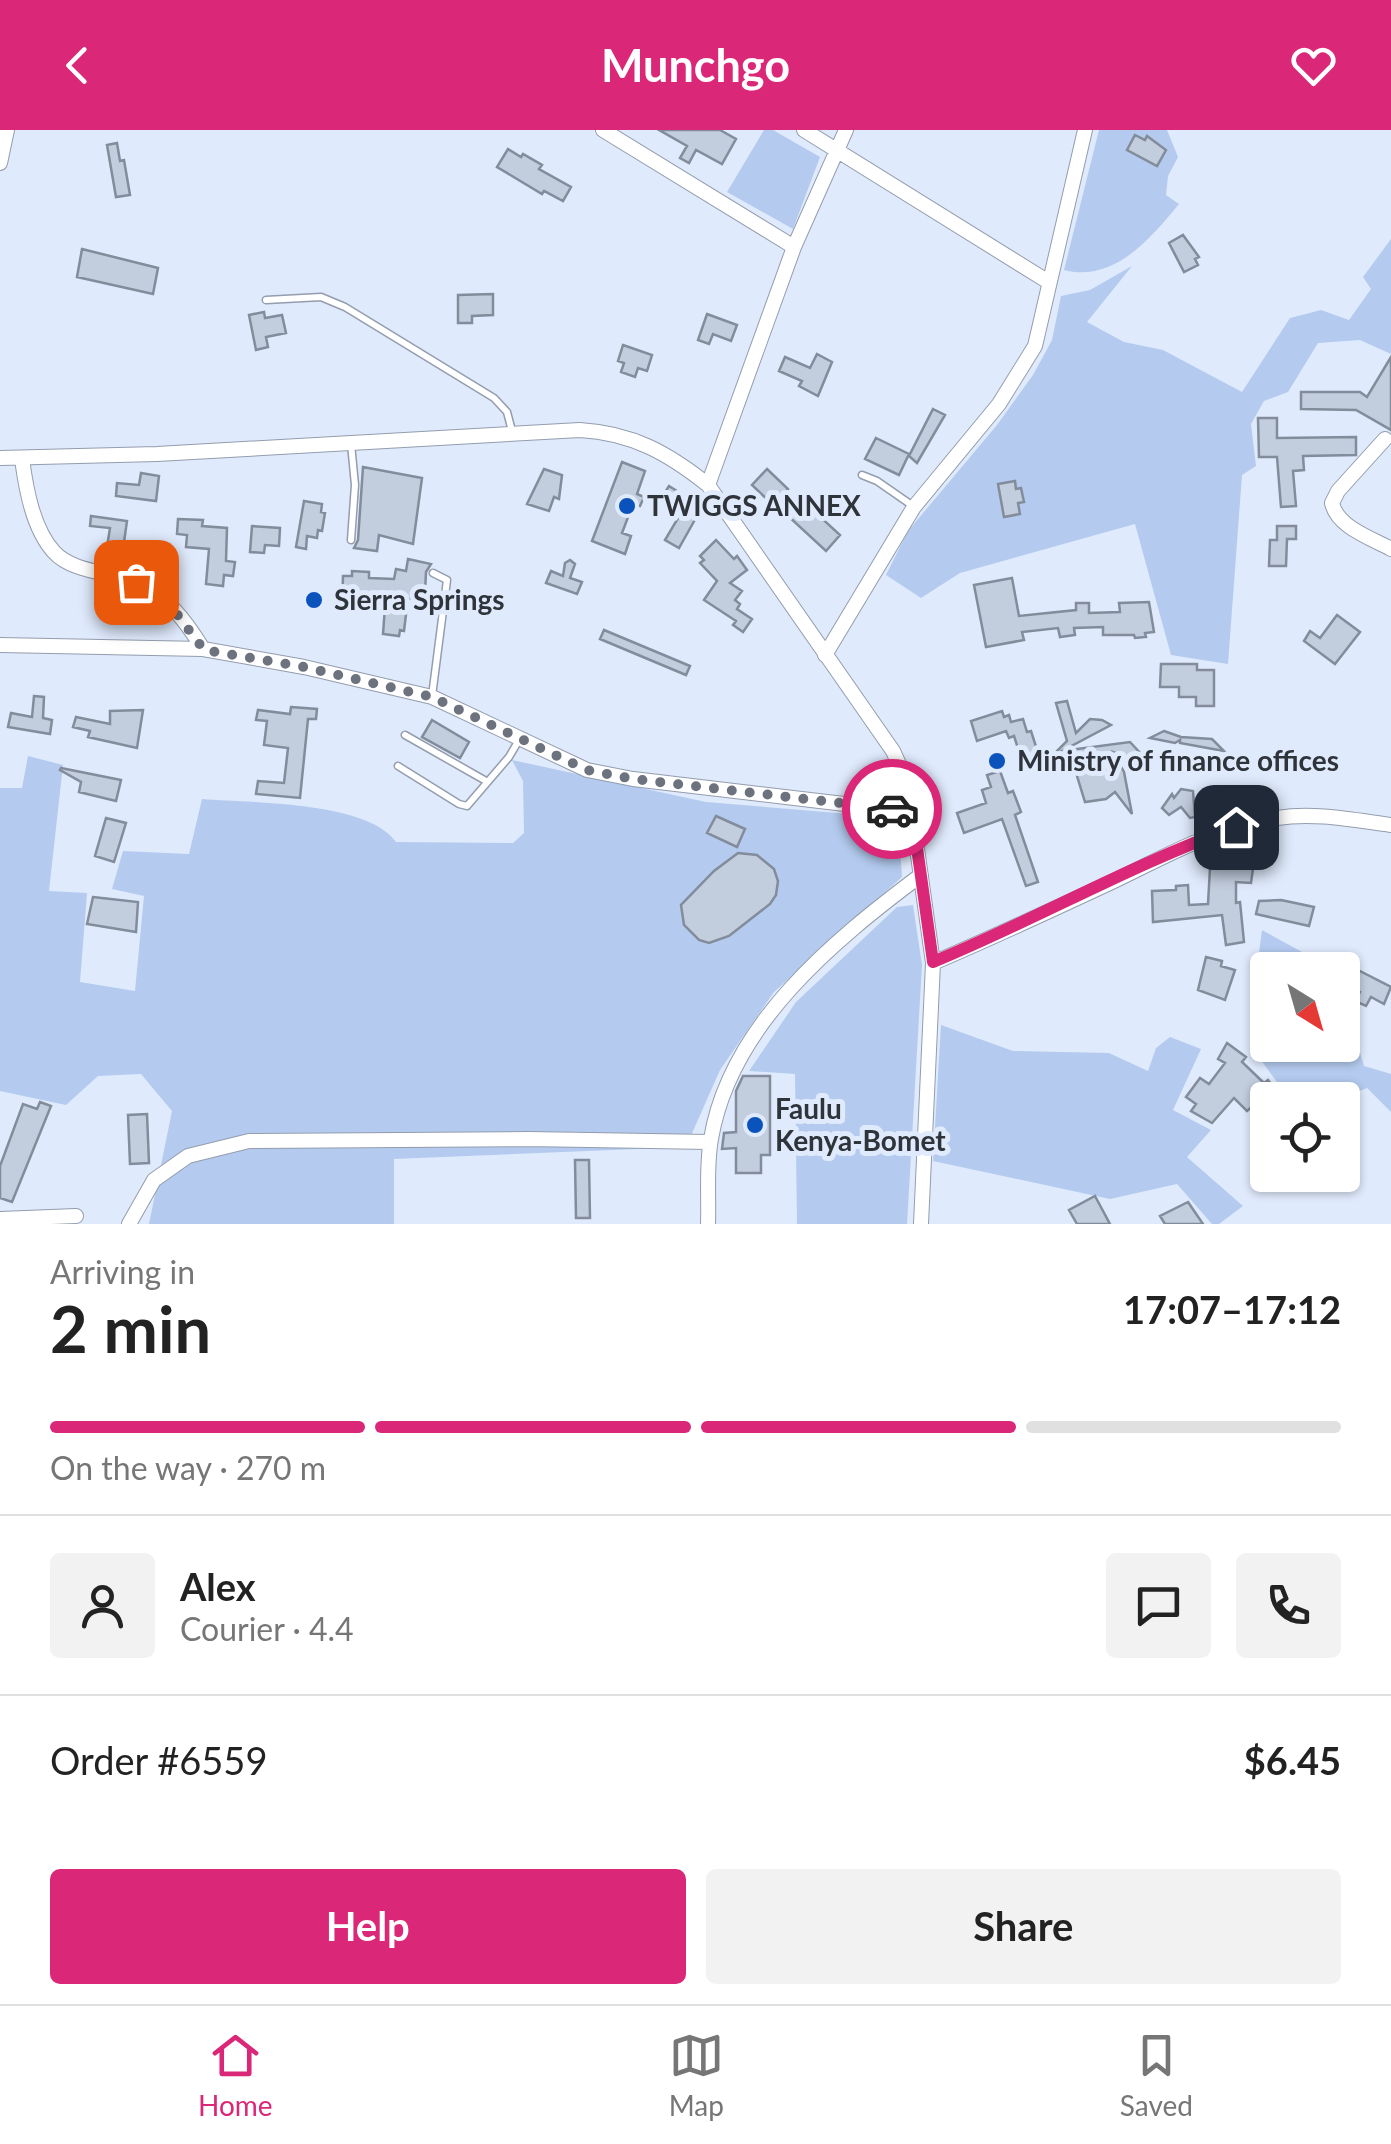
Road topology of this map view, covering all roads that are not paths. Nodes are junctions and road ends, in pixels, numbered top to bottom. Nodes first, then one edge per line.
1 (7, 130) edge
2 (604, 130) edge
3 (804, 130) edge
4 (846, 130) edge
5 (1086, 130) edge
6 (836, 151) junction
7 (0, 164) edge
8 (794, 247) junction
9 (1048, 282) junction
10 (266, 300) dead end
11 (512, 432) junction
12 (1385, 439) dead end
13 (351, 443) junction
14 (0, 458) edge
15 (22, 459) junction
16 (862, 475) dead end
17 (708, 486) junction
18 (914, 507) junction
19 (351, 540) dead end
20 (1391, 549) edge
21 (432, 572) dead end
22 (0, 645) edge
23 (204, 650) junction
24 (826, 655) junction
25 (432, 697) junction
26 (404, 735) dead end
27 (520, 738) junction
28 (398, 766) dead end
29 (486, 781) junction
30 (912, 812) junction
31 (1391, 825) edge
32 (921, 874) junction
33 (933, 962) junction
34 (710, 1142) junction
35 (76, 1216) dead end
36 (0, 1219) edge
37 (129, 1224) edge
38 (708, 1224) edge
39 (921, 1224) edge

1 - 7 street
2 - 8 street
3 - 6 street
4 - 6 street
5 - 9 street
6 - 8 street
6 - 9 street
8 - 17 street
9 - 18 street
10 - 11 lane
11 - 13 street
11 - 17 street
12 - 20 street
13 - 15 street
13 - 19 lane
14 - 15 street
15 - 23 street
16 - 18 lane
17 - 24 street
18 - 24 street
21 - 25 lane
22 - 23 street
23 - 25 street
24 - 30 street
25 - 27 street
26 - 29 lane
27 - 29 lane
27 - 30 street
28 - 29 lane
30 - 32 street
31 - 33 street
32 - 33 street
32 - 34 street
33 - 39 street
34 - 37 street
34 - 38 street
35 - 36 street

